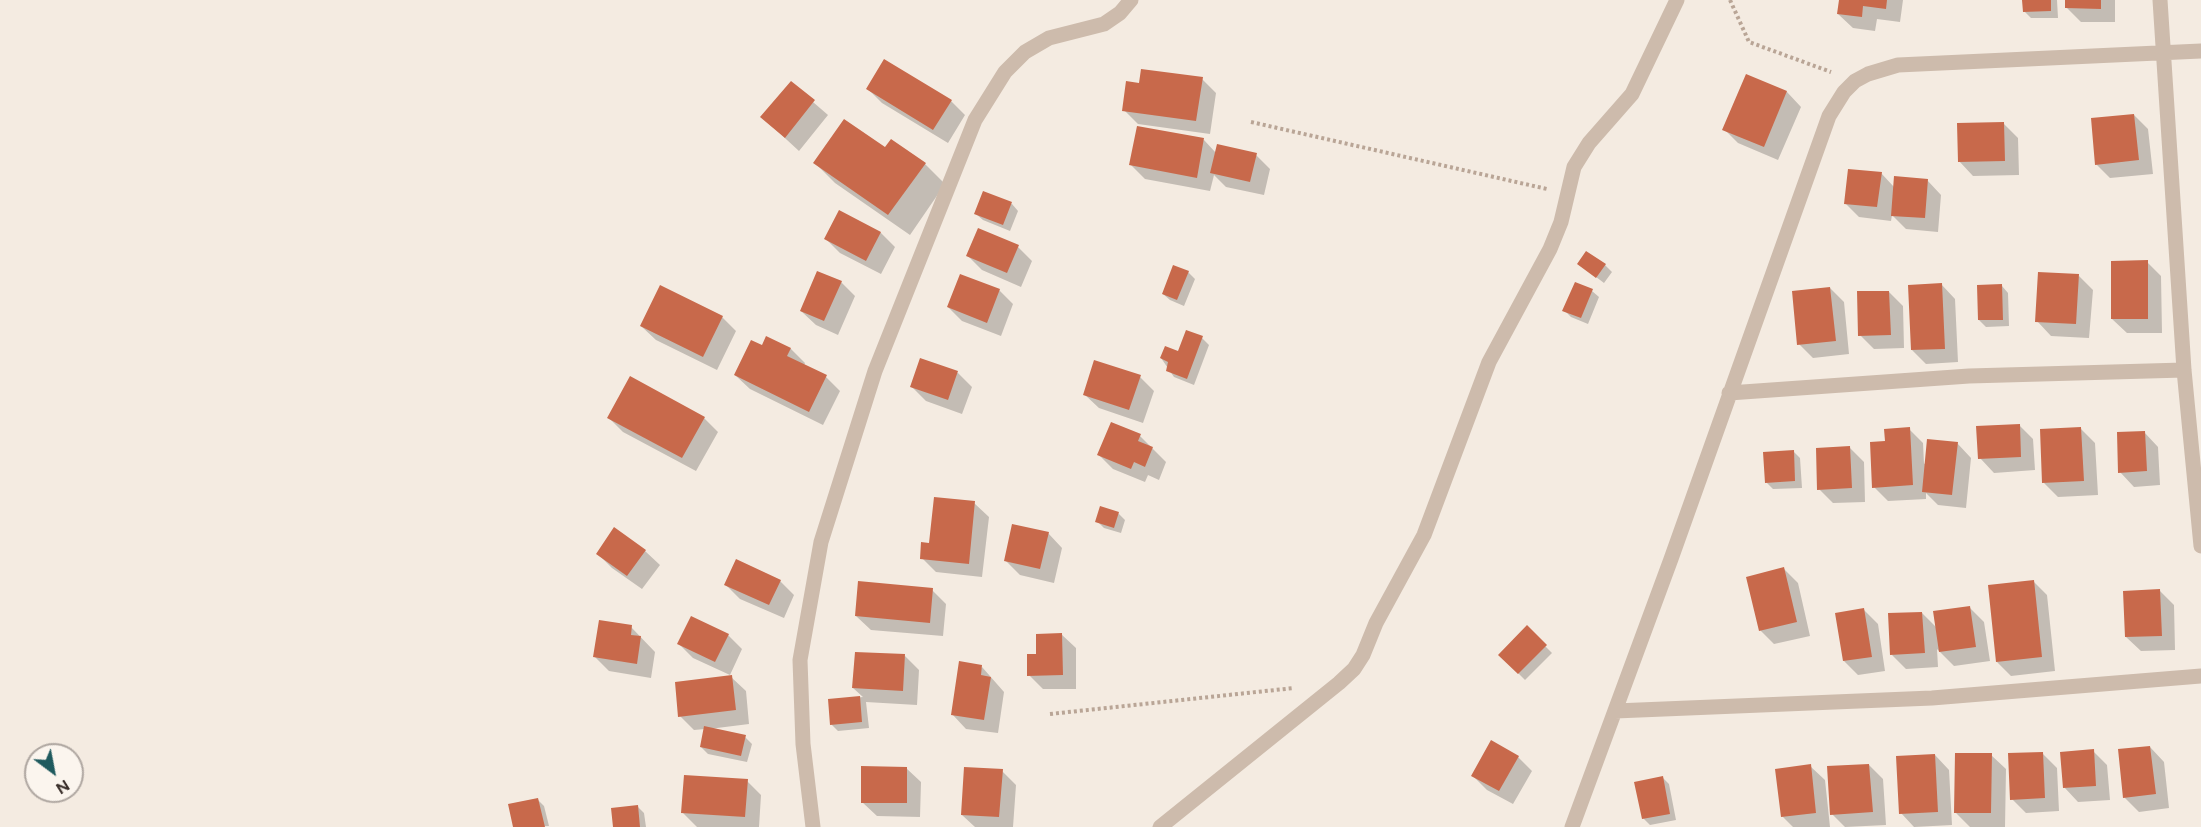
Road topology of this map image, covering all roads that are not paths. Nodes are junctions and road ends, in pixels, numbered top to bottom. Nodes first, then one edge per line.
1 (1131, 0) edge
2 (1677, 0) edge
3 (2160, 0) edge
4 (2201, 51) edge
5 (2164, 53) junction
6 (2184, 370) junction
7 (1729, 393) junction
8 (2201, 546) edge
9 (2201, 676) edge
10 (1615, 711) junction
11 (813, 827) edge
12 (1160, 827) edge
13 (1572, 827) edge

1 - 11 street
2 - 12 street
3 - 5 street
4 - 5 street
5 - 6 street
5 - 7 street
6 - 7 street
6 - 8 street
7 - 10 street
9 - 10 street
10 - 13 street

